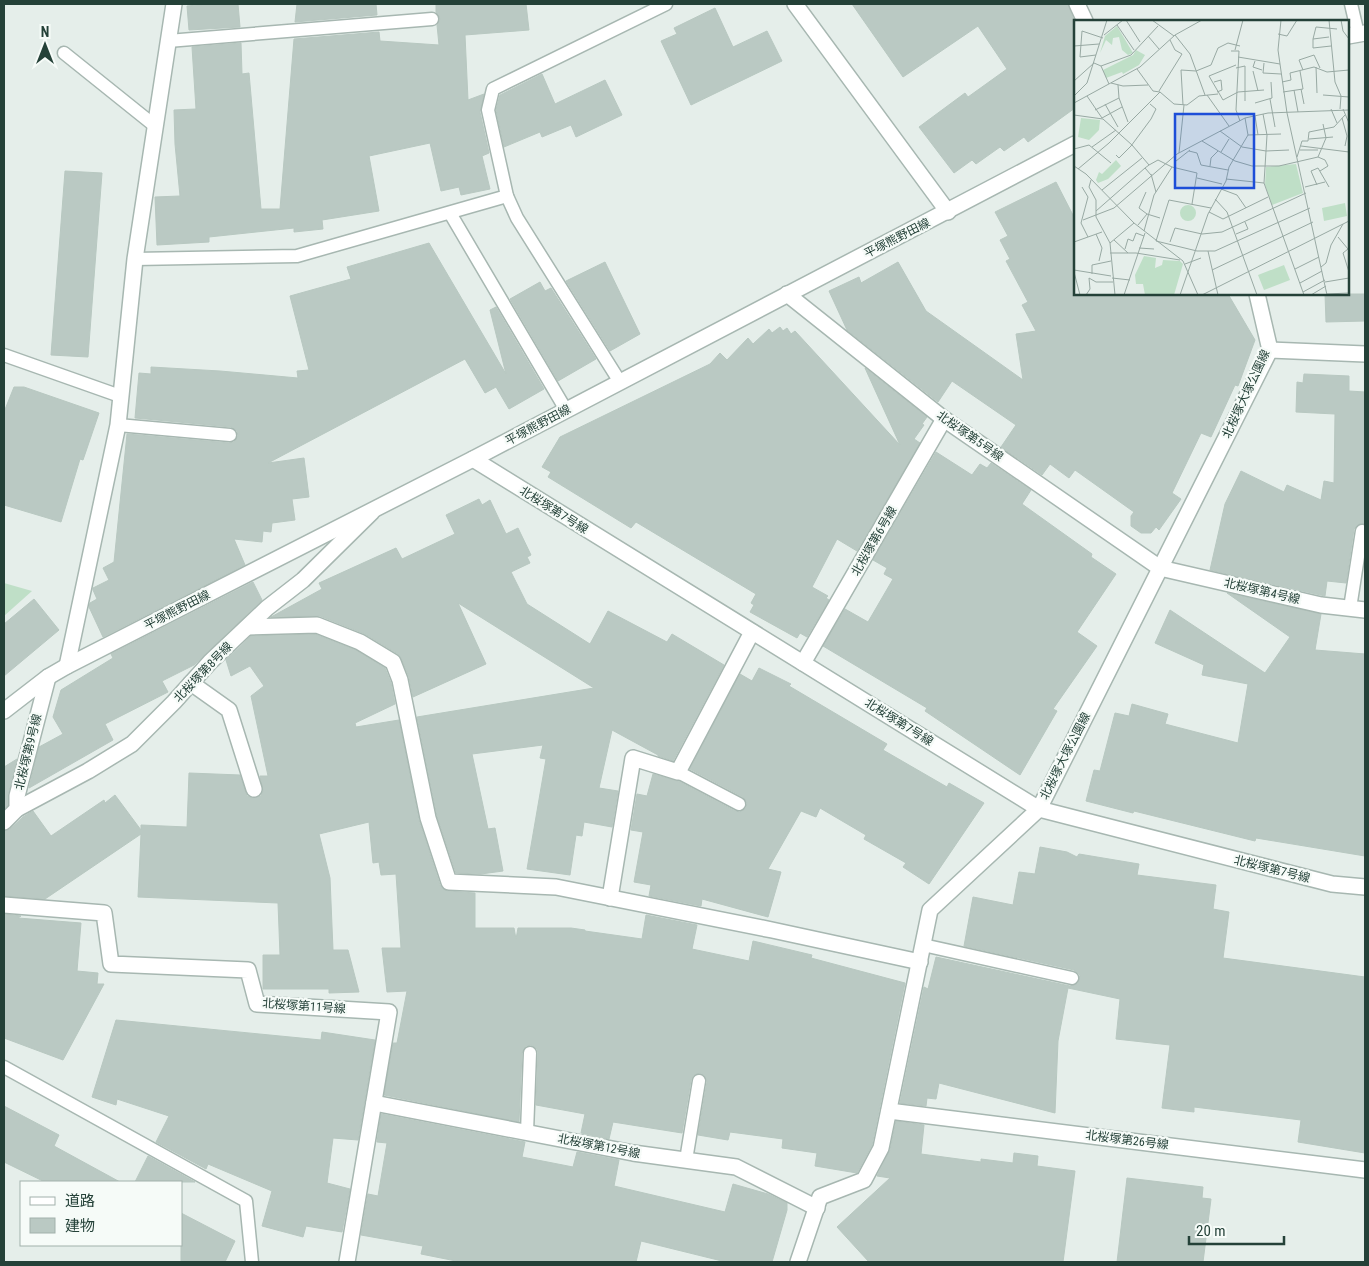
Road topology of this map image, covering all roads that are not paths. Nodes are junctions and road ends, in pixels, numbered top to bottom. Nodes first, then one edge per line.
1 (174, 4) edge
2 (666, 4) edge
3 (795, 4) edge
4 (1077, 4) edge
5 (1351, 4) edge
6 (432, 19) dead end
7 (1085, 20) edge
8 (1357, 34) edge
9 (168, 41) junction
10 (64, 53) dead end
11 (155, 126) junction
12 (1074, 145) edge
13 (506, 196) junction
14 (948, 212) junction
15 (450, 213) junction
16 (135, 258) junction
17 (787, 294) junction
18 (1257, 295) edge
19 (1270, 350) junction
20 (1365, 354) edge
21 (4, 355) edge
22 (620, 382) junction
23 (120, 396) junction
24 (566, 410) junction
25 (944, 419) junction
26 (118, 425) junction
27 (230, 435) dead end
28 (473, 459) junction
29 (373, 511) junction
30 (1362, 531) dead end
31 (1160, 568) junction
32 (1350, 608) junction
33 (1365, 610) edge
34 (248, 627) junction
35 (752, 632) junction
36 (803, 663) junction
37 (67, 666) junction
38 (48, 676) junction
39 (191, 683) junction
40 (4, 711) edge
41 (678, 772) junction
42 (254, 788) dead end
43 (740, 804) dead end
44 (17, 809) junction
45 (1039, 809) junction
46 (4, 822) edge
47 (1365, 887) edge
48 (610, 898) junction
49 (4, 905) edge
50 (923, 945) junction
51 (920, 962) junction
52 (1072, 978) dead end
53 (530, 1053) dead end
54 (4, 1067) edge
55 (699, 1081) dead end
56 (374, 1103) junction
57 (889, 1111) junction
58 (527, 1132) junction
59 (686, 1160) junction
60 (1365, 1170) edge
61 (817, 1208) junction
62 (252, 1262) edge
63 (349, 1262) edge
64 (798, 1262) edge

1 - 9 street
2 - 13 lane
3 - 14 street
4 - 7 street
5 - 8 lane
6 - 9 lane
9 - 11 street
10 - 11 lane
11 - 16 street
12 - 14 street, 平塚熊野田線
13 - 15 lane
13 - 22 lane
14 - 17 street, 平塚熊野田線
15 - 16 lane
15 - 24 lane
16 - 23 street
17 - 22 street, 平塚熊野田線
17 - 25 street, 北桜塚第5号線
18 - 19 street, 北桜塚大塚公園線
19 - 20 street
19 - 31 street, 北桜塚大塚公園線
21 - 23 lane
22 - 24 street, 平塚熊野田線
23 - 26 street
24 - 28 street, 平塚熊野田線
25 - 31 street, 北桜塚第5号線
25 - 36 street, 北桜塚第6号線
26 - 27 lane
26 - 37 street
28 - 29 street, 平塚熊野田線
28 - 35 street, 北桜塚第7号線
29 - 34 street, 北桜塚第8号線
29 - 37 street, 平塚熊野田線
30 - 32 lane
31 - 32 street, 北桜塚第4号線
31 - 45 street, 北桜塚大塚公園線
32 - 33 street, 北桜塚第4号線
34 - 39 street, 北桜塚第8号線
34 - 48 street
35 - 36 street, 北桜塚第7号線
35 - 41 street
36 - 45 street, 北桜塚第7号線
37 - 38 street, 平塚熊野田線
38 - 40 street, 平塚熊野田線
38 - 44 street, 北桜塚第9号線
39 - 42 street
39 - 44 street, 北桜塚第8号線
41 - 43 lane
41 - 48 street
44 - 46 street
45 - 47 street, 北桜塚第7号線
45 - 50 street, 北桜塚大塚公園線
48 - 51 street
49 - 56 street, 北桜塚第11号線
50 - 51 street, 北桜塚大塚公園線
50 - 52 lane
51 - 57 street, 北桜塚大塚公園線
53 - 58 lane
54 - 62 lane
55 - 59 lane
56 - 58 street, 北桜塚第12号線
56 - 63 street, 北桜塚第11号線
57 - 60 street, 北桜塚第26号線
57 - 61 street, 北桜塚大塚公園線
58 - 59 street, 北桜塚第12号線
59 - 61 street, 北桜塚第12号線
61 - 64 street, 北桜塚大塚公園線

